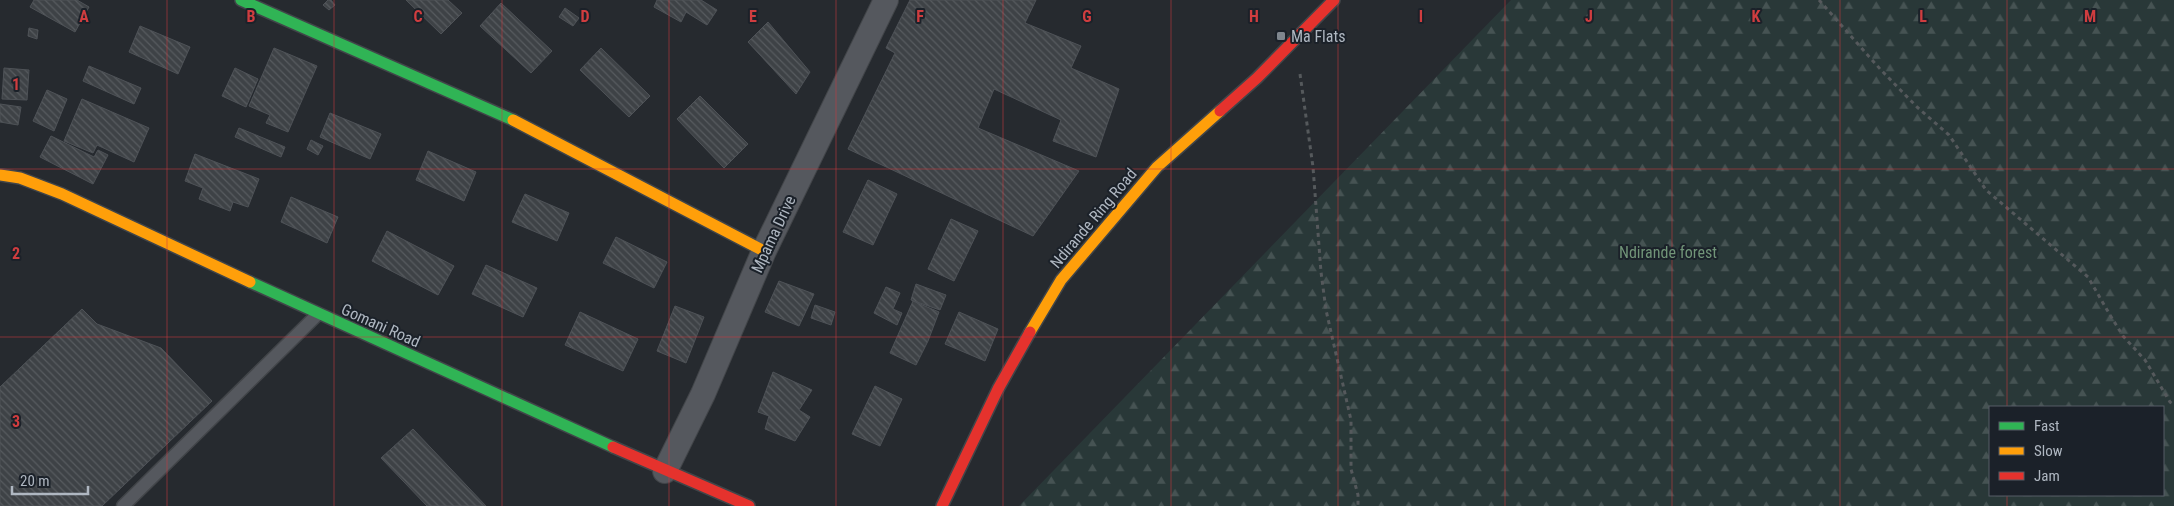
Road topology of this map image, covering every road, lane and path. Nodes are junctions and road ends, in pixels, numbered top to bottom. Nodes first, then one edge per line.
1 (241, 0) edge
2 (886, 0) edge
3 (1334, 0) edge
4 (1819, 0) edge
5 (1299, 36) junction
6 (0, 175) edge
7 (764, 252) junction
8 (318, 314) junction
9 (2174, 405) edge
10 (665, 471) junction
11 (123, 506) edge
12 (749, 506) edge
13 (942, 506) edge
14 (1358, 506) edge

1 - 7 street
2 - 7 street, Mpama Drive
3 - 5 street, Ndirande Ring Road
4 - 9 path
5 - 13 street, Ndirande Ring Road
5 - 14 path
6 - 8 street, Gomani Road
7 - 10 street, Mpama Drive
8 - 10 street, Gomani Road
8 - 11 lane
10 - 12 street, Gomani Road

